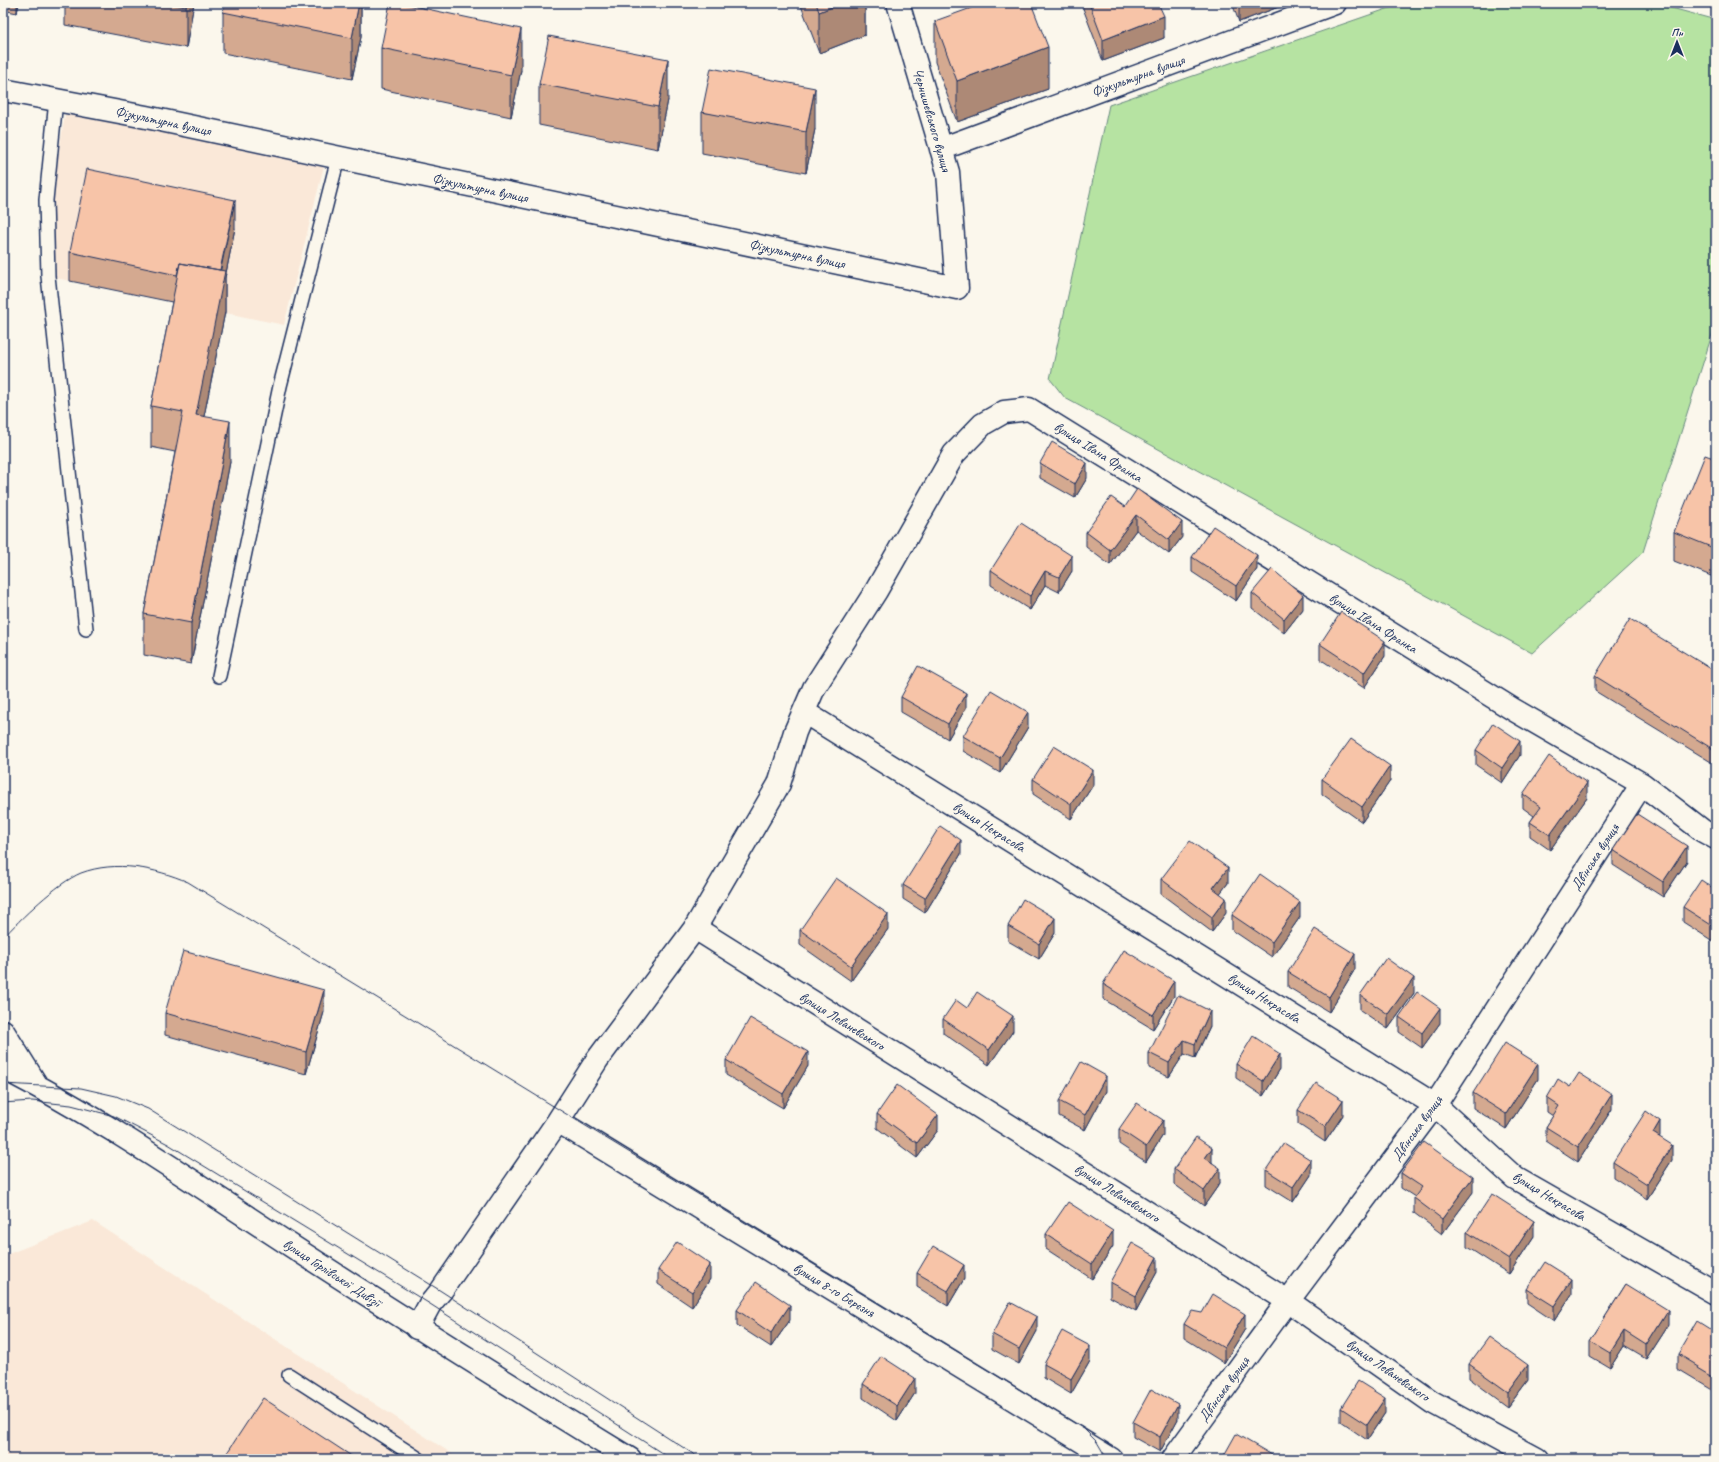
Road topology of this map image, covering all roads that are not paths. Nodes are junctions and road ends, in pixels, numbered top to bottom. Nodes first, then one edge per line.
1 (898, 3) edge
2 (1335, 3) edge
3 (3, 90) edge
4 (56, 100) junction
5 (941, 149) junction
6 (338, 158) junction
7 (957, 288) joint
8 (86, 629) dead end
9 (219, 676) dead end
10 (804, 712) junction
11 (1642, 784) junction
12 (1716, 838) edge
13 (695, 928) junction
14 (3, 1031) edge
15 (3, 1068) edge
16 (36, 1084) junction
17 (1435, 1105) junction
18 (558, 1121) junction
19 (1716, 1293) edge
20 (1288, 1301) junction
21 (417, 1328) junction
22 (289, 1375) dead end
23 (419, 1459) edge
24 (630, 1459) edge
25 (1111, 1459) edge
26 (1173, 1459) edge
27 (1538, 1459) edge

1 - 5 street, Чернишевського вулиця
2 - 5 street, Фізкультурна вулиця
3 - 4 street, Фізкультурна вулиця
4 - 6 street, Фізкультурна вулиця
4 - 8 lane
5 - 7 street, Чернишевського вулиця
6 - 7 street, Фізкультурна вулиця
6 - 9 lane
10 - 11 street, вулиця Івана Франка
10 - 13 street
10 - 17 street, вулиця Некрасова
11 - 12 street, вулиця Івана Франка
11 - 17 street, Двінська вулиця
13 - 18 street
13 - 20 street, вулиця Леваневського
14 - 16 street
15 - 16 street, вулиця Горлівської Дивізії
16 - 21 street, вулиця Горлівської Дивізії
17 - 19 street, вулиця Некрасова
17 - 20 street, Двінська вулиця
18 - 21 street
18 - 25 street, вулиця 8-го Березня
20 - 26 street, Двінська вулиця
20 - 27 street, вулиця Леваневського
21 - 24 street, вулиця Горлівської Дивізії
22 - 23 lane

